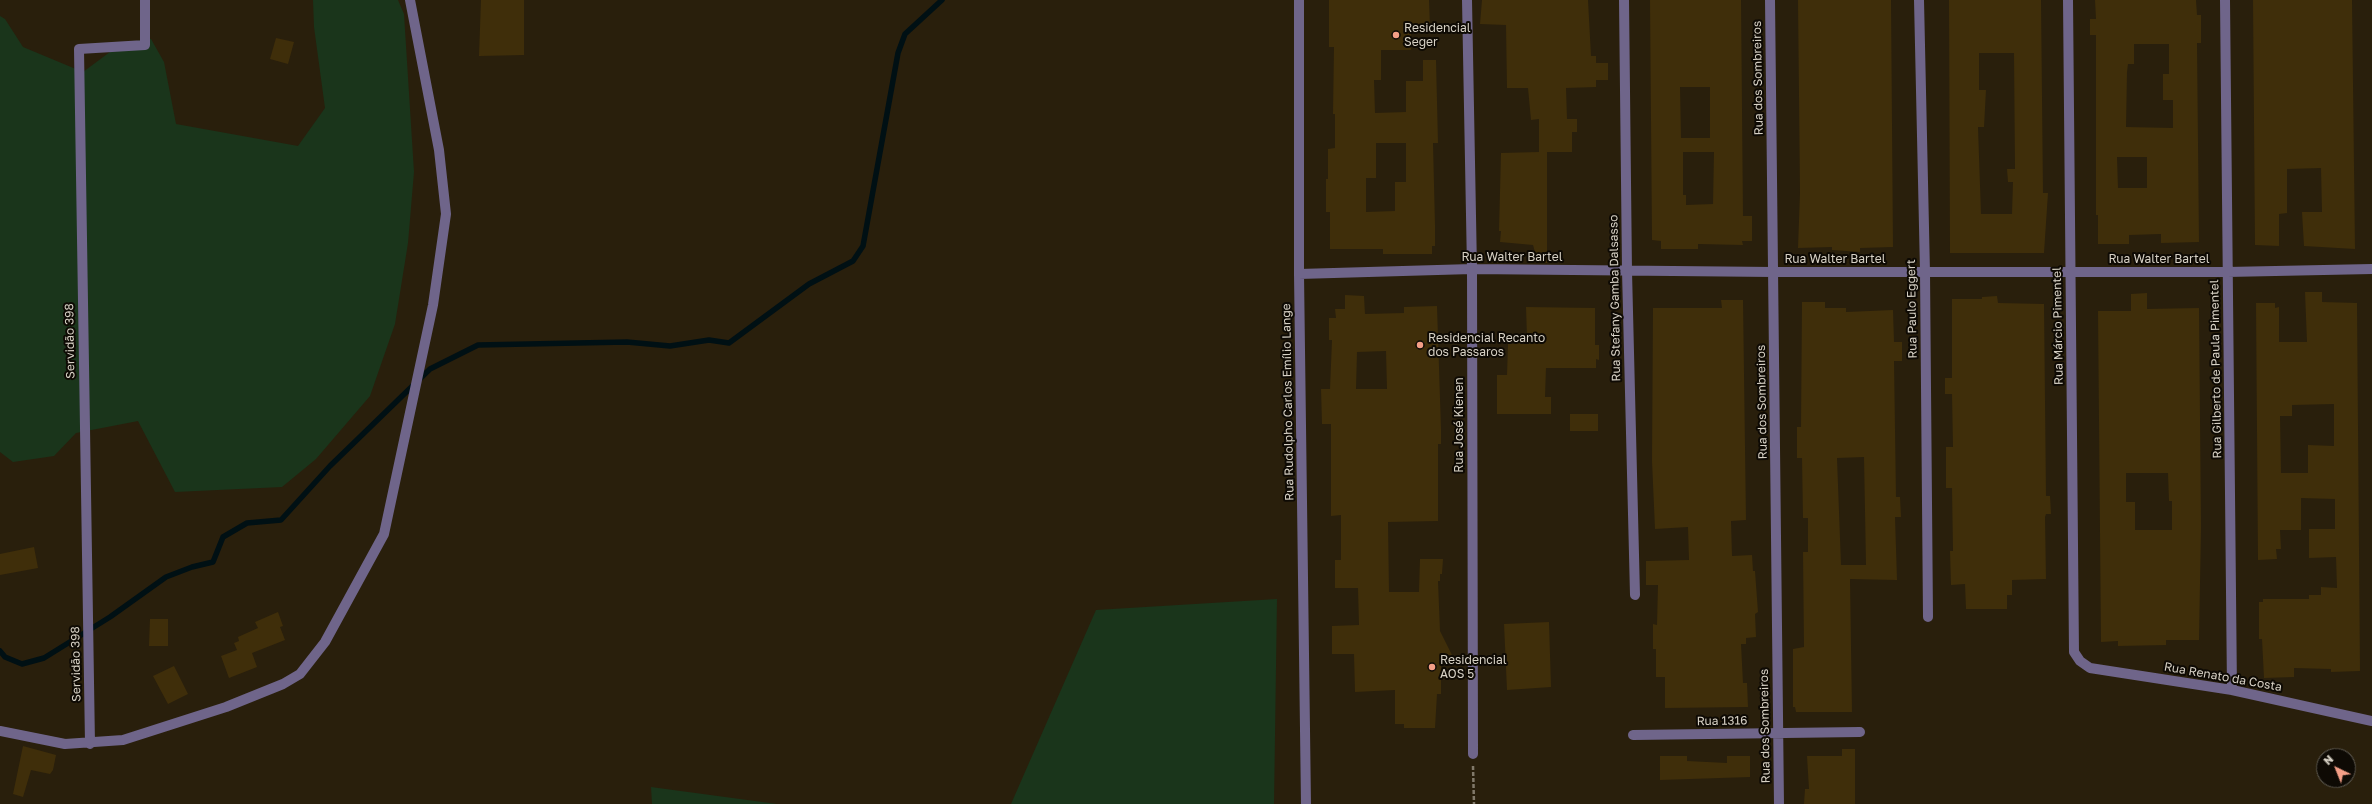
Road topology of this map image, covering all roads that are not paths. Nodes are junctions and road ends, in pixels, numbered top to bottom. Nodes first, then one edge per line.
1 (146, 0) edge
2 (410, 0) edge
3 (1299, 0) edge
4 (1467, 0) edge
5 (1624, 0) edge
6 (1770, 0) edge
7 (1919, 0) edge
8 (2068, 0) edge
9 (2224, 0) edge
10 (1472, 269) junction
11 (2372, 269) edge
12 (1627, 271) junction
13 (1773, 272) junction
14 (1925, 272) junction
15 (2070, 272) junction
16 (2228, 272) junction
17 (1299, 274) junction
18 (1635, 595) dead end
19 (1928, 617) dead end
20 (2074, 652) joint
21 (2232, 690) junction
22 (2372, 721) edge
23 (0, 732) edge
24 (1860, 732) dead end
25 (1778, 733) junction
26 (1633, 735) dead end
27 (90, 744) junction
28 (1473, 754) road end
29 (1306, 804) edge
30 (1779, 804) edge

1 - 27 street, Servidão 398
2 - 27 street
3 - 17 street, Rua Rudolpho Carlos Emílio Lange
4 - 10 street, Rua José Kienen
5 - 12 street, Rua Stefany Gamba Dalsasso
6 - 13 street, Rua dos Sombreiros
7 - 14 street, Rua Paulo Eggert
8 - 15 street, Rua Márcio Pimentel
9 - 16 street, Rua Gilberto de Paula Pimentel
10 - 12 street, Rua Walter Bartel
10 - 17 street, Rua Walter Bartel
10 - 28 street, Rua José Kienen
11 - 16 street, Rua Walter Bartel
12 - 13 street, Rua Walter Bartel
12 - 18 street, Rua Stefany Gamba Dalsasso
13 - 14 street, Rua Walter Bartel
13 - 25 street, Rua dos Sombreiros
14 - 15 street, Rua Walter Bartel
14 - 19 street, Rua Paulo Eggert
15 - 16 street, Rua Walter Bartel
15 - 20 street, Rua Márcio Pimentel
16 - 21 street, Rua Gilberto de Paula Pimentel
17 - 29 street, Rua Rudolpho Carlos Emílio Lange
20 - 21 street, Rua Renato da Costa
21 - 22 street, Rua Renato da Costa
23 - 27 street
24 - 25 street, Rua 1316
25 - 26 street, Rua 1316
25 - 30 street, Rua dos Sombreiros

